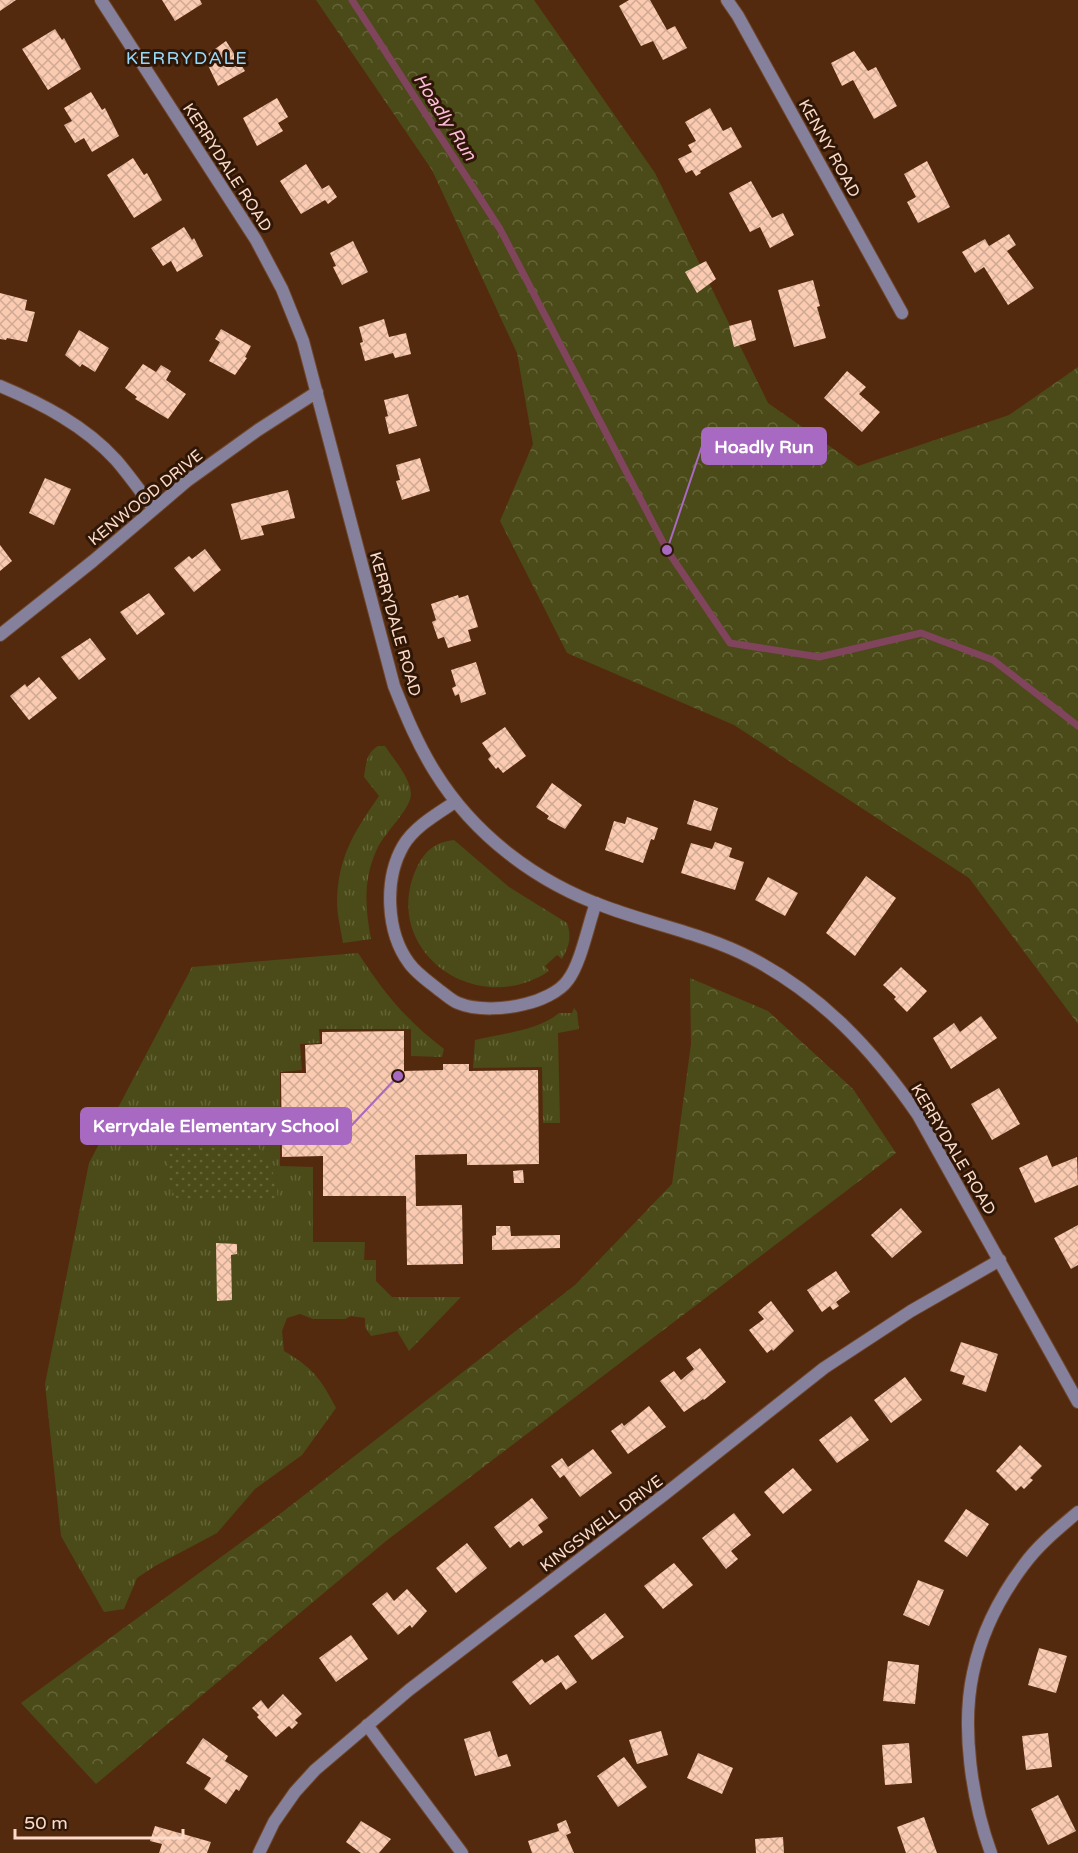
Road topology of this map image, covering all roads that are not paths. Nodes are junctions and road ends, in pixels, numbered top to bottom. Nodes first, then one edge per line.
1 (101, 0) edge
2 (727, 0) edge
3 (902, 313) dead end
4 (0, 386) edge
5 (317, 392) junction
6 (153, 508) junction
7 (0, 635) edge
8 (455, 802) junction
9 (596, 903) junction
10 (1000, 1260) junction
11 (1078, 1402) edge
12 (1078, 1512) edge
13 (367, 1725) junction
14 (259, 1853) edge
15 (462, 1853) edge
16 (991, 1853) edge

1 - 5 street, KERRYDALE ROAD
2 - 3 street, KENNY ROAD
4 - 6 street
5 - 6 street, KENWOOD DRIVE
5 - 8 street, KERRYDALE ROAD
6 - 7 street, KENWOOD DRIVE
8 - 9 street, KERRYDALE ROAD
8 - 9 street
9 - 10 street, KERRYDALE ROAD
10 - 11 street, KERRYDALE ROAD
10 - 13 street, KINGSWELL DRIVE
12 - 16 street
13 - 14 street, KINGSWELL DRIVE
13 - 15 street

